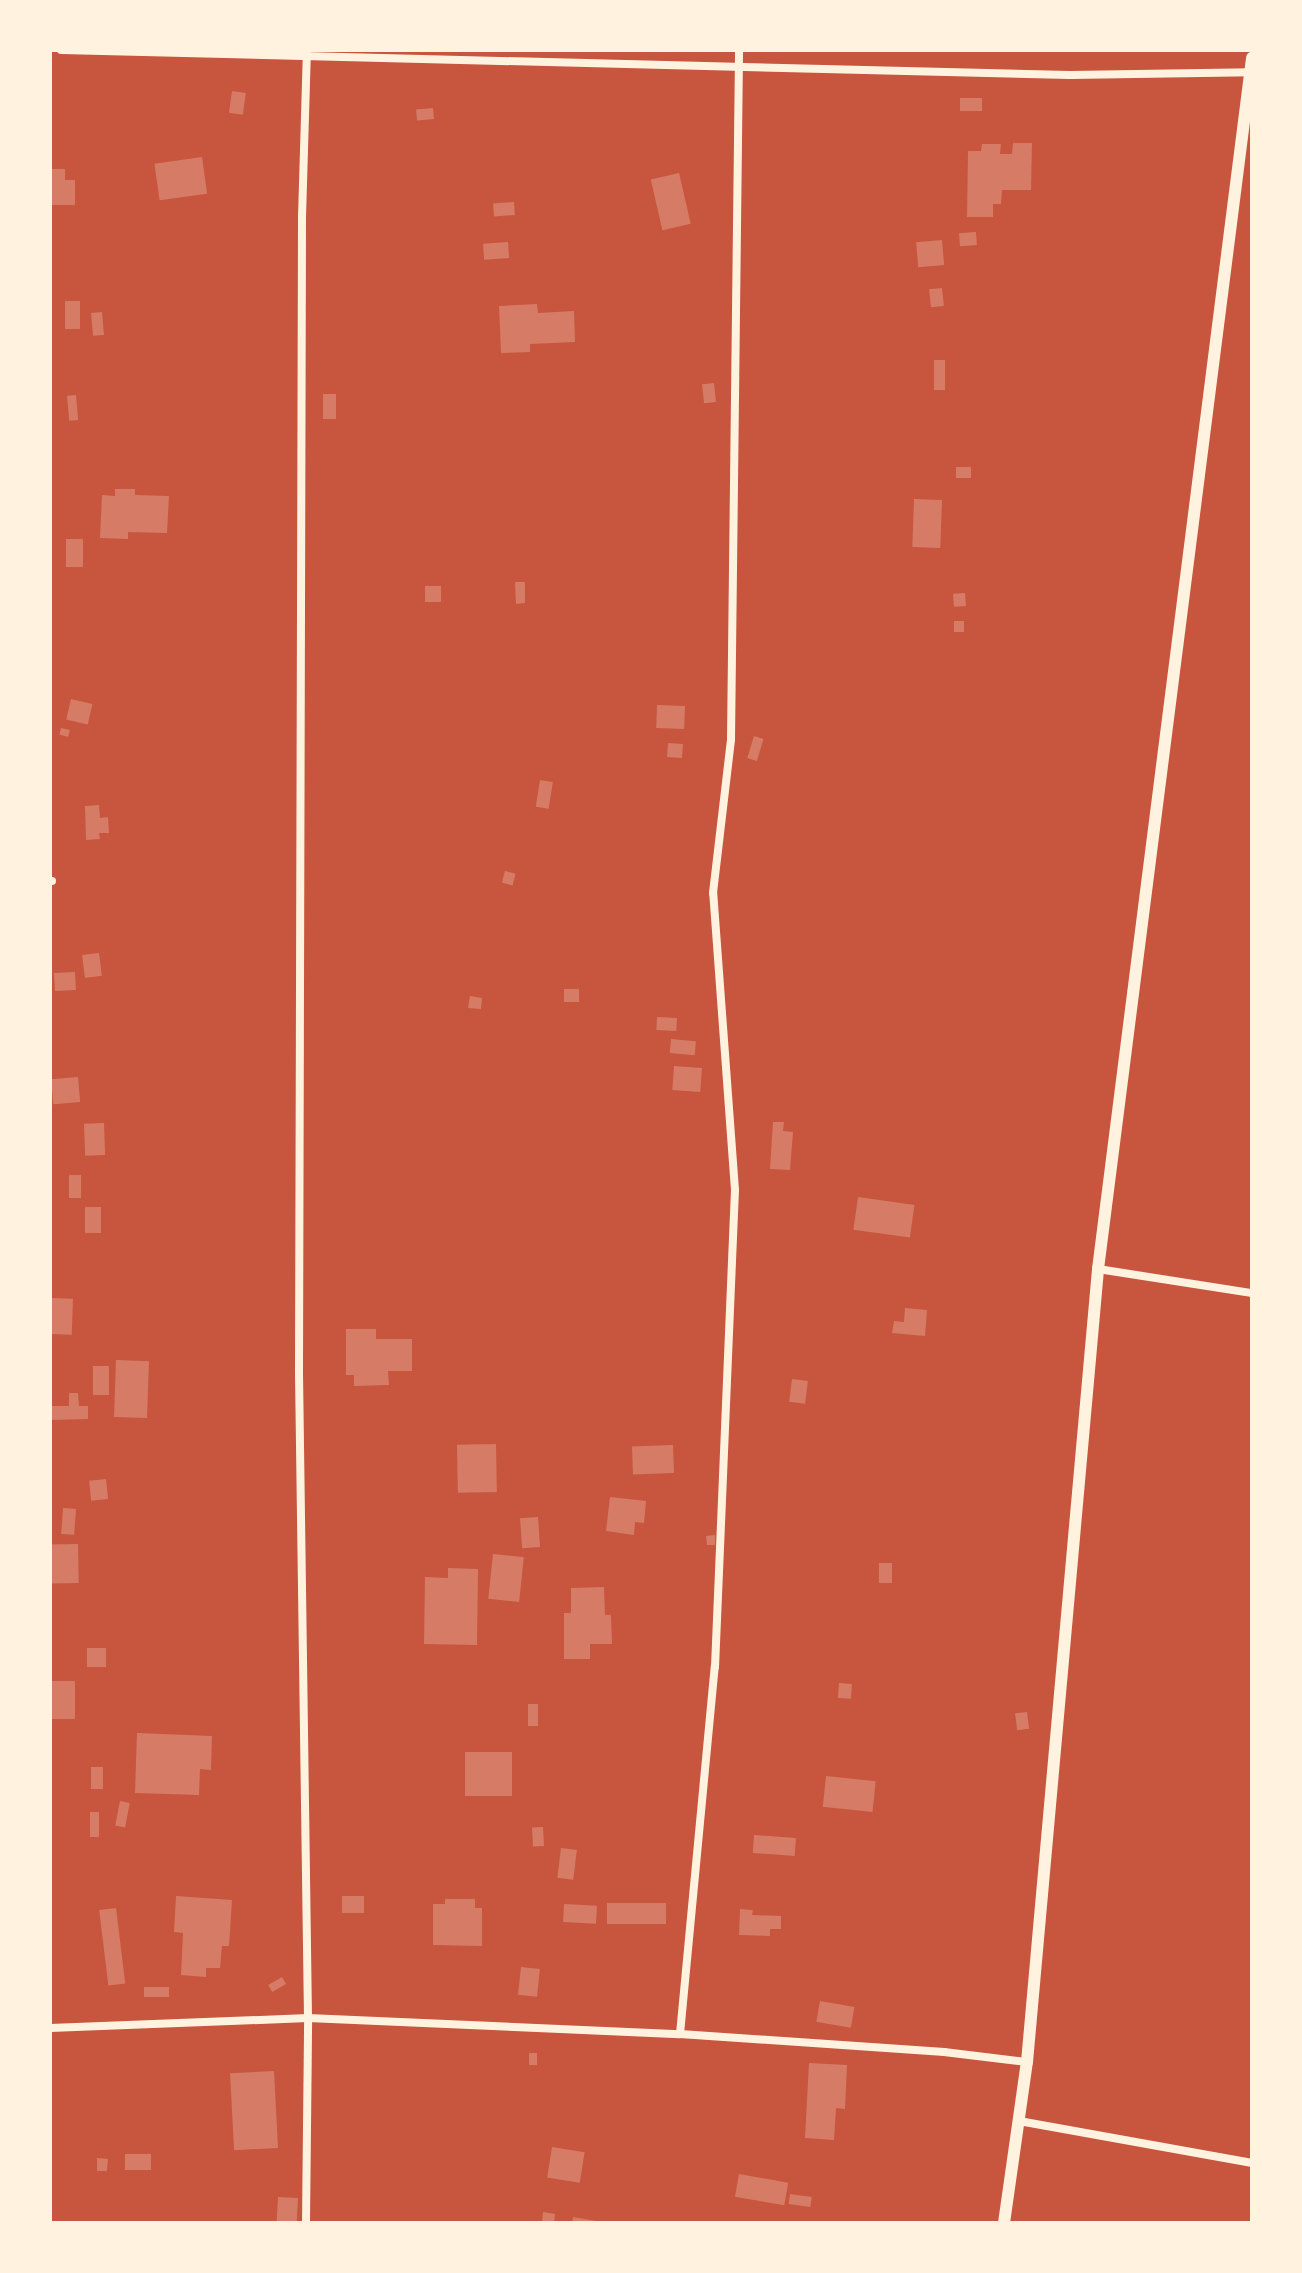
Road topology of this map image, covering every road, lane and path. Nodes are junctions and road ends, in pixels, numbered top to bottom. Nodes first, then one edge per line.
1 (61, 50) edge
2 (739, 50) edge
3 (307, 53) edge
4 (1252, 58) edge
5 (739, 67) junction
6 (1251, 72) edge
7 (1098, 1269) junction
8 (1252, 1293) edge
9 (308, 2018) junction
10 (50, 2028) edge
11 (680, 2034) junction
12 (1027, 2062) junction
13 (1019, 2121) junction
14 (1252, 2163) edge
15 (306, 2223) edge
16 (1004, 2223) edge

1 - 3 street
2 - 5 street
3 - 5 street
3 - 9 street
4 - 6 street
5 - 6 street
5 - 11 street
6 - 7 street
7 - 8 street
7 - 12 street
9 - 10 street
9 - 11 street
9 - 15 street
11 - 12 street
12 - 13 street
13 - 14 street
13 - 16 street

